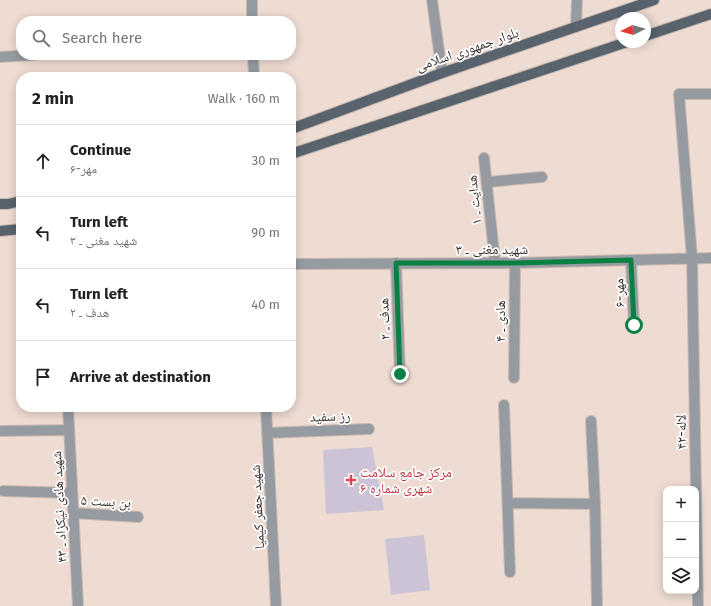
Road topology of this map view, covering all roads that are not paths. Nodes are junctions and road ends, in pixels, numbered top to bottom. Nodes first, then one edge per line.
1 (252, 0) edge
2 (432, 0) edge
3 (577, 0) edge
4 (654, 0) edge
5 (642, 2) edge
6 (711, 14) edge
7 (252, 16) edge
8 (576, 27) junction
9 (651, 34) edge
10 (615, 46) edge
11 (16, 56) edge
12 (0, 57) edge
13 (253, 60) edge
14 (254, 72) edge
15 (442, 72) junction
16 (711, 94) edge
17 (296, 127) edge
18 (296, 152) edge
19 (484, 158) dead end
20 (542, 177) dead end
21 (487, 182) junction
22 (16, 202) edge
23 (0, 204) edge
24 (16, 229) edge
25 (0, 231) edge
26 (692, 258) junction
27 (711, 258) edge
28 (631, 260) junction
29 (495, 262) junction
30 (396, 263) junction
31 (515, 263) junction
32 (296, 264) edge
33 (634, 325) dead end
34 (400, 374) dead end
35 (514, 378) dead end
36 (504, 405) dead end
37 (68, 412) edge
38 (266, 412) edge
39 (591, 421) dead end
40 (369, 429) dead end
41 (69, 430) junction
42 (0, 431) edge
43 (267, 433) junction
44 (3, 491) dead end
45 (72, 493) junction
46 (508, 502) junction
47 (595, 504) junction
48 (73, 513) junction
49 (138, 517) dead end
50 (510, 572) dead end
51 (78, 606) edge
52 (276, 606) edge
53 (597, 606) edge
54 (698, 606) edge

1 - 7 street
2 - 15 street
3 - 8 street
4 - 5 main road, بلوار جمهوری اسلامی
5 - 8 main road, بلوار جمهوری اسلامی
6 - 9 main road
8 - 15 main road, بلوار جمهوری اسلامی
10 - 18 main road
11 - 12 street
13 - 14 street
15 - 17 main road, بلوار جمهوری اسلامی
16 - 26 street, لاله-۴۲
19 - 21 street, هدایت ـ ۱
20 - 21 street
21 - 29 street, هدایت ـ ۱
22 - 23 main road
24 - 25 main road
26 - 27 street, شهید مغنی ـ ۳
26 - 28 street, شهید مغنی ـ ۳
26 - 54 street, لاله-۴۲
28 - 31 street, شهید مغنی ـ ۳
28 - 33 street, مهر-۶
29 - 30 street, شهید مغنی ـ ۳
29 - 31 street, شهید مغنی ـ ۳
30 - 32 street, شهید مغنی ـ ۳
30 - 34 street, هدف ـ ۲
31 - 35 street, هادی ـ ۴
36 - 46 street
37 - 41 street, شهید هادی نیکزاد ـ ۴۳
38 - 43 street, شهید جعفر کیمیا
39 - 47 street
40 - 43 street, رز سفید
41 - 42 street
41 - 45 street, شهید هادی نیکزاد ـ ۴۳
43 - 52 street, شهید جعفر کیمیا
44 - 45 street
45 - 48 street, شهید هادی نیکزاد ـ ۴۳
46 - 47 street
46 - 50 street
47 - 53 street
48 - 49 street, بن بست ۵
48 - 51 street, شهید هادی نیکزاد ـ ۴۳

